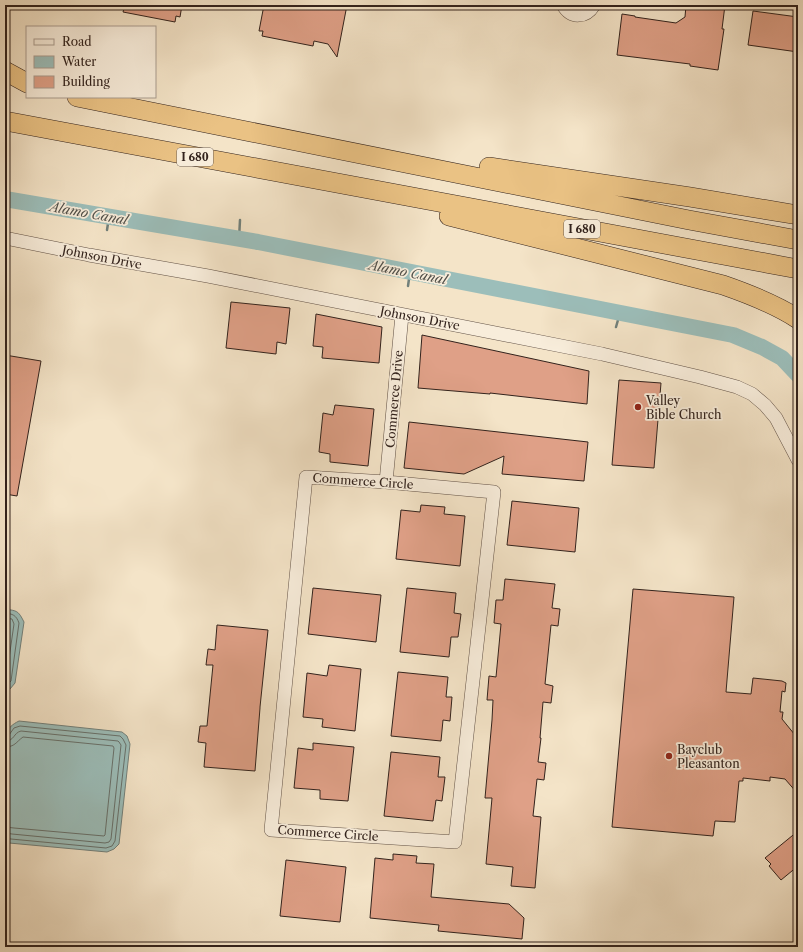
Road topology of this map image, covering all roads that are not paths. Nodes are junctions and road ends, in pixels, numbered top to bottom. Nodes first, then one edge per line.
1 (563, 5) edge
2 (594, 5) edge
3 (5, 71) edge
4 (26, 82) edge
5 (5, 83) edge
6 (26, 87) edge
7 (82, 98) edge
8 (5, 121) edge
9 (452, 172) junction
10 (386, 192) junction
11 (690, 197) junction
12 (798, 205) edge
13 (798, 215) edge
14 (5, 238) edge
15 (798, 240) edge
16 (778, 265) junction
17 (798, 269) edge
18 (798, 278) edge
19 (402, 315) junction
20 (798, 319) edge
21 (798, 460) edge
22 (386, 482) junction

1 - 2 street
3 - 4 highway
5 - 6 highway
7 - 9 highway, I 680
8 - 10 highway, I 680
9 - 11 highway
9 - 15 highway, I 680
10 - 16 highway, I 680
10 - 20 highway
11 - 12 highway
11 - 13 highway
14 - 19 street, Johnson Drive
16 - 17 highway, I 680
16 - 18 highway
19 - 21 street, Johnson Drive
19 - 22 street, Commerce Drive
22 - 22 street, Commerce Circle

